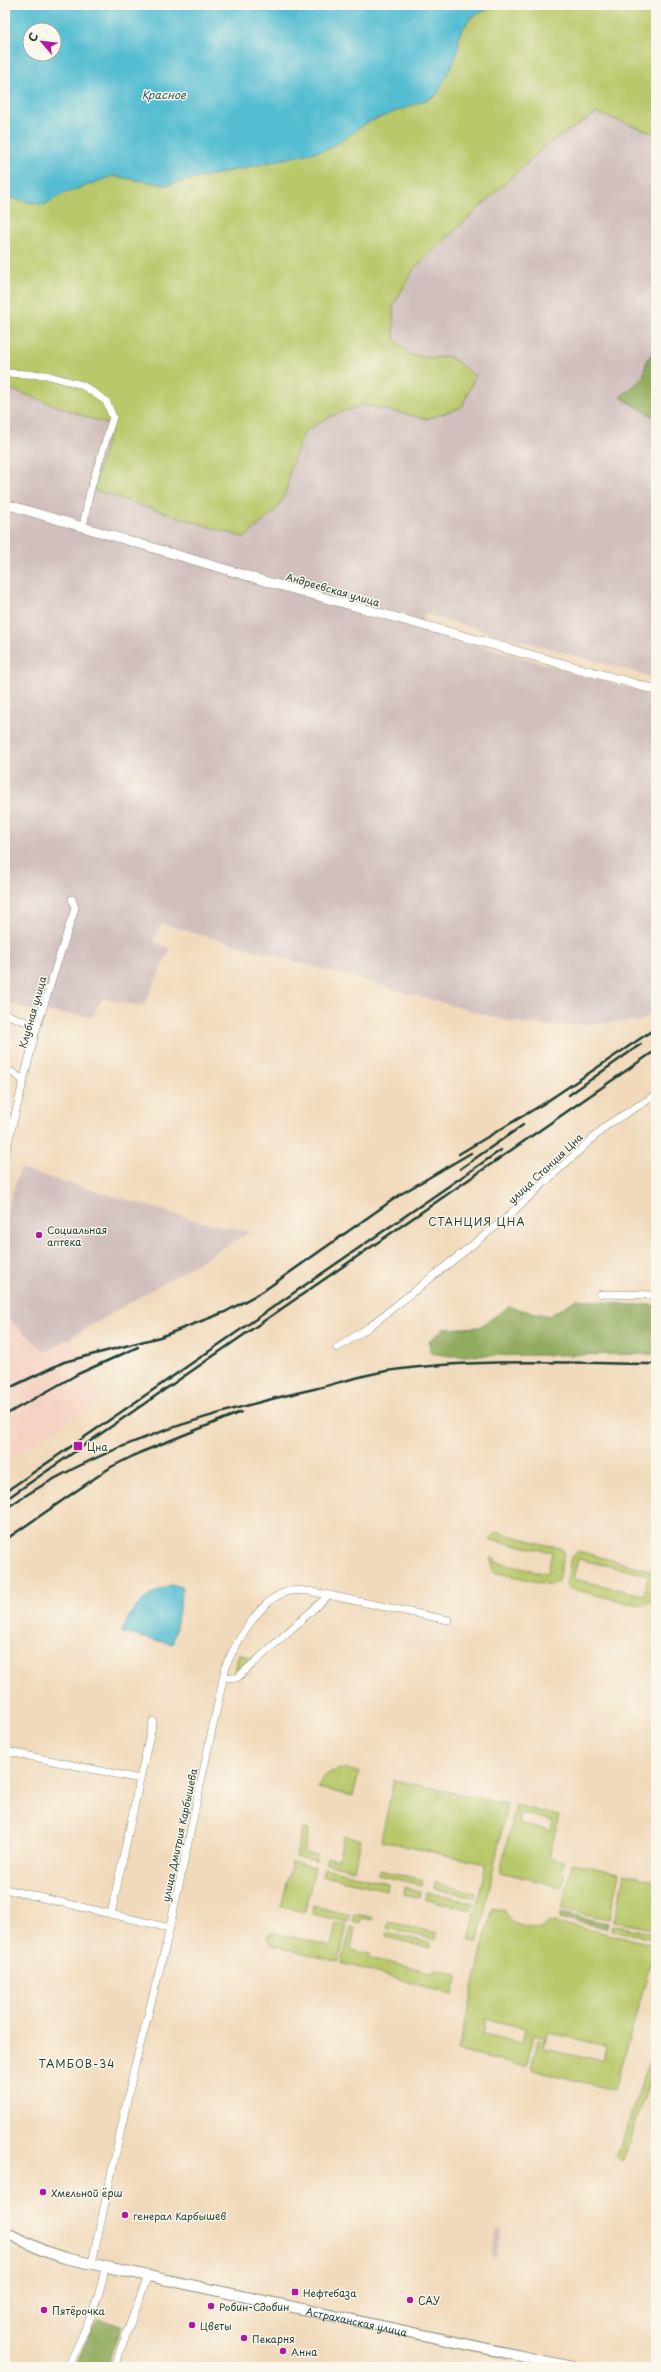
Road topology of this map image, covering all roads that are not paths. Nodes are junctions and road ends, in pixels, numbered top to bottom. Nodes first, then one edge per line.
1 (5, 373) edge
2 (5, 504) edge
3 (83, 527) junction
4 (656, 690) edge
5 (72, 899) dead end
6 (5, 1014) edge
7 (38, 1026) junction
8 (5, 1073) edge
9 (24, 1081) junction
10 (656, 1095) edge
11 (5, 1112) edge
12 (11, 1132) junction
13 (5, 1155) edge
14 (601, 1294) dead end
15 (656, 1294) edge
16 (337, 1348) dead end
17 (329, 1595) junction
18 (448, 1620) dead end
19 (223, 1677) junction
20 (153, 1721) dead end
21 (5, 1751) edge
22 (140, 1779) junction
23 (5, 1889) edge
24 (111, 1914) junction
25 (170, 1928) junction
26 (5, 2232) edge
27 (92, 2263) junction
28 (105, 2266) junction
29 (148, 2276) junction
30 (68, 2367) edge
31 (114, 2367) edge
32 (572, 2367) edge

1 - 3 street
2 - 3 street, Андреевская улица
3 - 4 street, Андреевская улица
5 - 7 street, Клубная улица
6 - 7 street
7 - 9 street, Клубная улица
8 - 9 street
9 - 12 street, Клубная улица
10 - 16 street, улица Станция Цна
11 - 12 street
12 - 13 street, Клубная улица
14 - 15 street
17 - 18 street, улица Дмитрия Карбышева
17 - 19 street
17 - 19 street, улица Дмитрия Карбышева
19 - 25 street, улица Дмитрия Карбышева
20 - 22 street
21 - 22 street
22 - 24 street
23 - 24 street
24 - 25 street
25 - 27 street, улица Дмитрия Карбышева
26 - 27 main road, Астраханская улица
27 - 28 main road, Астраханская улица
28 - 29 main road, Астраханская улица
28 - 30 street
29 - 31 street
29 - 32 main road, Астраханская улица

